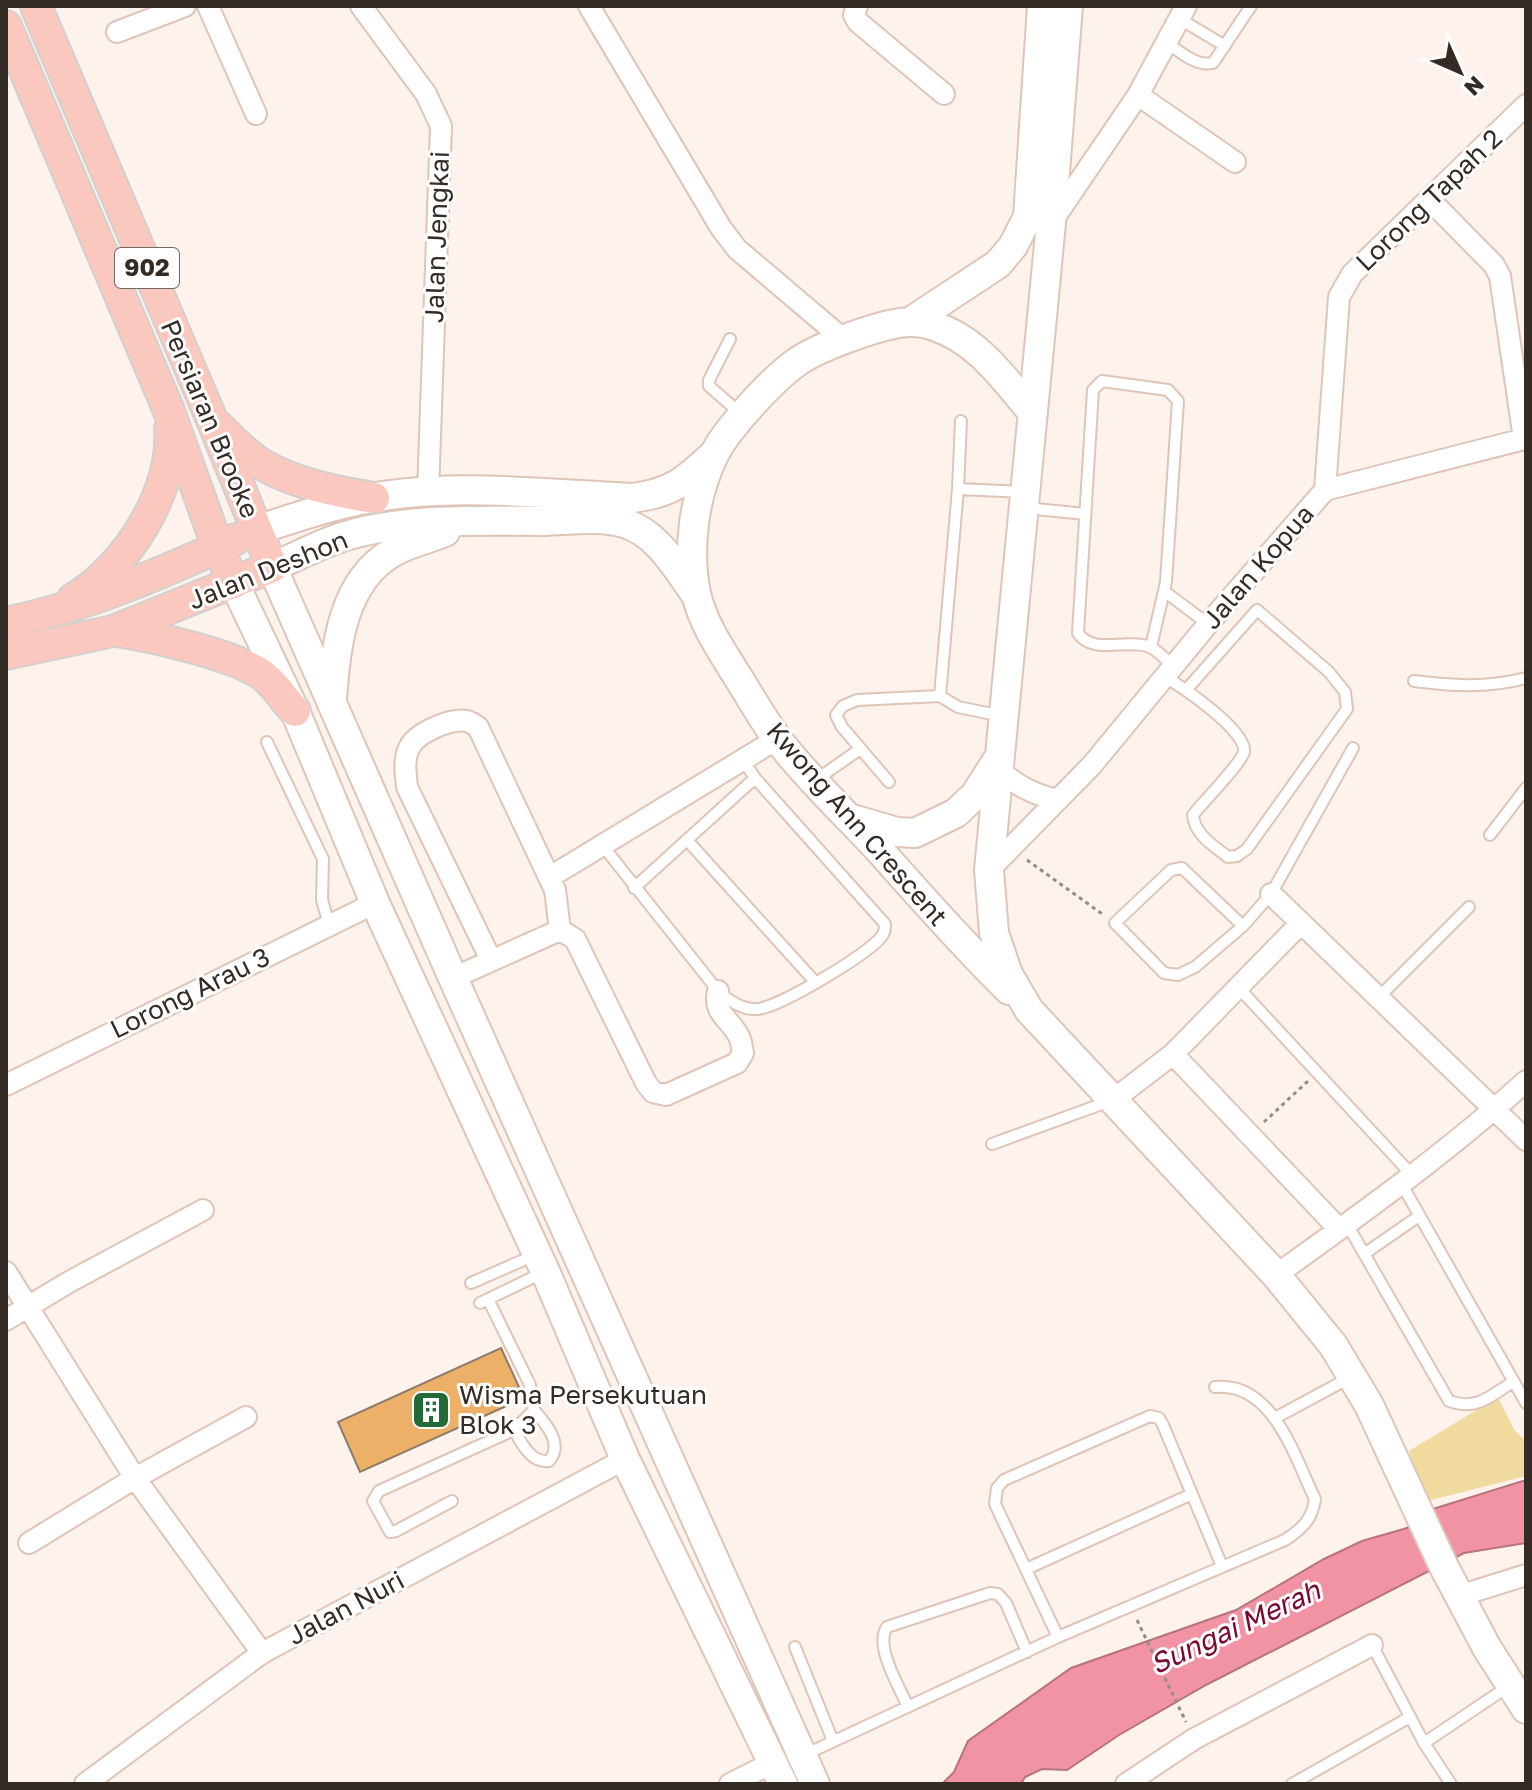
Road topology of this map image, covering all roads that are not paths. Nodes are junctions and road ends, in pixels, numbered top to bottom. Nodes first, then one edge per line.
1 (36, 6) edge
2 (185, 6) edge
3 (208, 6) edge
4 (361, 6) edge
5 (589, 6) edge
6 (857, 6) edge
7 (1042, 6) edge
8 (1068, 6) edge
9 (1251, 6) edge
10 (1183, 12) edge
11 (6, 26) edge
12 (117, 32) dead end
13 (1166, 42) junction
14 (1225, 46) junction
15 (944, 94) dead end
16 (1138, 95) junction
17 (1526, 105) edge
18 (256, 114) dead end
19 (1235, 162) dead end
20 (1430, 200) junction
21 (1051, 223) junction
22 (910, 322) junction
23 (730, 339) dead end
24 (843, 339) junction
25 (169, 411) junction
26 (1033, 413) junction
27 (743, 415) junction
28 (212, 420) junction
29 (961, 421) dead end
30 (1525, 446) edge
31 (713, 455) junction
32 (958, 489) junction
33 (1325, 490) junction
34 (428, 492) junction
35 (374, 498) junction
36 (1024, 500) junction
37 (1085, 514) junction
38 (476, 521) junction
39 (257, 530) junction
40 (218, 548) junction
41 (272, 567) junction
42 (234, 583) junction
43 (1164, 591) junction
44 (696, 595) junction
45 (43, 616) junction
46 (6, 623) edge
47 (1208, 624) junction
48 (113, 631) junction
49 (1151, 647) junction
50 (6, 654) edge
51 (1169, 672) junction
52 (1526, 678) edge
53 (1414, 681) dead end
54 (1187, 689) junction
55 (940, 696) junction
56 (332, 701) junction
57 (295, 711) junction
58 (1004, 716) junction
59 (777, 739) junction
60 (267, 742) dead end
61 (1353, 748) dead end
62 (860, 749) junction
63 (743, 760) junction
64 (999, 762) junction
65 (755, 778) junction
66 (813, 782) junction
67 (889, 782) dead end
68 (1526, 788) edge
69 (1057, 800) junction
70 (845, 817) junction
71 (1490, 835) dead end
72 (687, 840) junction
73 (603, 846) junction
74 (989, 870) junction
75 (550, 877) junction
76 (634, 888) junction
77 (1271, 894) junction
78 (375, 903) junction
79 (1469, 907) dead end
80 (1301, 923) junction
81 (329, 924) junction
82 (1243, 926) junction
83 (560, 930) junction
84 (491, 960) junction
85 (453, 978) junction
86 (816, 983) junction
87 (1238, 987) junction
88 (718, 991) junction
89 (1378, 998) junction
90 (1029, 1010) junction
91 (1173, 1054) junction
92 (1526, 1081) edge
93 (6, 1085) edge
94 (1113, 1100) junction
95 (1494, 1110) junction
96 (1526, 1140) edge
97 (992, 1144) dead end
98 (1406, 1179) junction
99 (203, 1210) dead end
100 (1419, 1216) junction
101 (1343, 1227) junction
102 (1364, 1254) junction
103 (541, 1263) junction
104 (6, 1272) edge
105 (1276, 1275) junction
106 (471, 1283) dead end
107 (27, 1307) junction
108 (6, 1320) edge
109 (1353, 1376) junction
110 (1513, 1382) junction
111 (1215, 1387) dead end
112 (1526, 1403) edge
113 (534, 1410) junction
114 (246, 1417) dead end
115 (1275, 1418) junction
116 (513, 1429) junction
117 (625, 1459) junction
118 (135, 1478) junction
119 (1192, 1494) junction
120 (452, 1501) dead end
121 (29, 1543) dead end
122 (1222, 1566) junction
123 (1026, 1569) junction
124 (1526, 1575) edge
125 (1459, 1596) junction
126 (1058, 1637) junction
127 (1372, 1645) joint
128 (795, 1647) dead end
129 (1027, 1652) junction
130 (262, 1653) junction
131 (1520, 1697) edge
132 (908, 1707) junction
133 (1410, 1717) junction
134 (833, 1741) junction
135 (1424, 1743) junction
136 (802, 1756) junction
137 (778, 1774) edge
138 (93, 1782) edge
139 (730, 1784) edge
140 (815, 1784) edge
141 (1126, 1784) edge
142 (1292, 1784) edge
143 (1451, 1784) edge

1 - 28 main road, Persiaran Brooke / 902
2 - 12 street
3 - 18 street
4 - 34 street, Jalan Jengkai
5 - 24 street
6 - 15 street
7 - 22 main road
8 - 21 main road
9 - 14 lane
10 - 13 street
10 - 14 lane
11 - 25 main road, Persiaran Brooke / 902
13 - 14 lane
13 - 16 street
16 - 19 street
16 - 21 street
17 - 20 street, Lorong Tapah 2
20 - 30 street
20 - 33 street, Lorong Tapah 2
21 - 26 main road
22 - 24 main road, Kwong Ann Crescent
22 - 26 main road
23 - 27 lane
24 - 27 main road, Kwong Ann Crescent
25 - 40 main road, Persiaran Brooke / 902
25 - 45 main road
26 - 36 main road
27 - 31 main road, Kwong Ann Crescent
28 - 35 main road
28 - 39 main road, Persiaran Brooke / 902
29 - 32 lane
30 - 33 street, Jalan Kopua
31 - 34 main road, Jalan Deshon
31 - 44 main road, Kwong Ann Crescent
32 - 36 lane
32 - 55 lane
33 - 47 street, Jalan Kopua
34 - 35 main road, Jalan Deshon
35 - 39 main road, Jalan Deshon
36 - 37 lane
36 - 58 main road
37 - 43 lane
37 - 49 lane
38 - 41 main road, Jalan Deshon
38 - 44 main road, Jalan Deshon
38 - 56 main road
39 - 40 main road, Jalan Deshon
39 - 41 main road, Persiaran Brooke / 902
40 - 42 main road, Persiaran Brooke / 902
40 - 45 main road, Jalan Deshon
41 - 42 main road, Jalan Deshon
41 - 56 main road
42 - 48 main road, Jalan Deshon
42 - 57 main road
43 - 47 lane
43 - 49 lane
44 - 59 main road, Kwong Ann Crescent
45 - 46 main road, Jalan Deshon
47 - 51 street, Jalan Kopua
48 - 50 main road, Jalan Deshon
48 - 57 main road
49 - 51 lane
51 - 54 lane
51 - 69 street, Jalan Kopua
52 - 53 lane
54 - 54 lane
55 - 58 lane
55 - 62 lane
56 - 85 main road
57 - 78 main road
58 - 64 main road
59 - 63 street
59 - 66 main road, Kwong Ann Crescent
60 - 81 lane
61 - 77 lane
62 - 66 lane
62 - 67 lane
63 - 65 lane
63 - 73 street
64 - 69 street
64 - 70 main road
64 - 74 main road
65 - 72 lane
65 - 86 lane
66 - 70 main road, Kwong Ann Crescent
68 - 71 lane
69 - 74 street, Jalan Kopua
70 - 90 main road, Kwong Ann Crescent
72 - 76 lane
72 - 86 lane
73 - 75 street
73 - 76 lane
74 - 90 main road
75 - 83 street
75 - 84 street
76 - 88 lane
77 - 80 street
77 - 82 lane
78 - 81 street, Lorong Arau 3
78 - 103 main road
79 - 89 lane
80 - 87 street
80 - 89 street
81 - 93 street, Lorong Arau 3
82 - 82 lane
83 - 84 street
83 - 88 street
84 - 85 street
85 - 136 main road
86 - 88 lane
87 - 91 street
87 - 98 lane
89 - 95 street
90 - 94 main road
91 - 94 street
91 - 101 street
92 - 95 street
94 - 97 lane
94 - 105 main road
95 - 96 street
95 - 98 street
98 - 100 lane
98 - 101 street
99 - 107 street
100 - 102 lane
100 - 110 lane
101 - 102 lane
101 - 105 street
102 - 110 lane
103 - 106 lane
103 - 113 lane
103 - 117 main road
104 - 107 street
105 - 109 main road
107 - 108 street
107 - 118 street
109 - 115 lane
109 - 125 main road
110 - 112 lane
111 - 115 lane
113 - 116 lane
113 - 116 lane
114 - 118 street
115 - 122 lane
116 - 120 lane
117 - 130 street, Jalan Nuri
117 - 137 main road
118 - 121 street
118 - 130 street
119 - 122 lane
119 - 123 lane
119 - 123 lane
122 - 126 lane
123 - 126 lane
124 - 125 street
125 - 131 main road
126 - 129 lane
127 - 133 lane
127 - 141 street
128 - 134 lane
129 - 132 lane
129 - 132 lane
130 - 138 street, Jalan Nuri
131 - 135 lane
132 - 134 lane
133 - 135 lane
133 - 142 lane
134 - 136 lane
135 - 143 lane
136 - 140 main road
137 - 139 street

